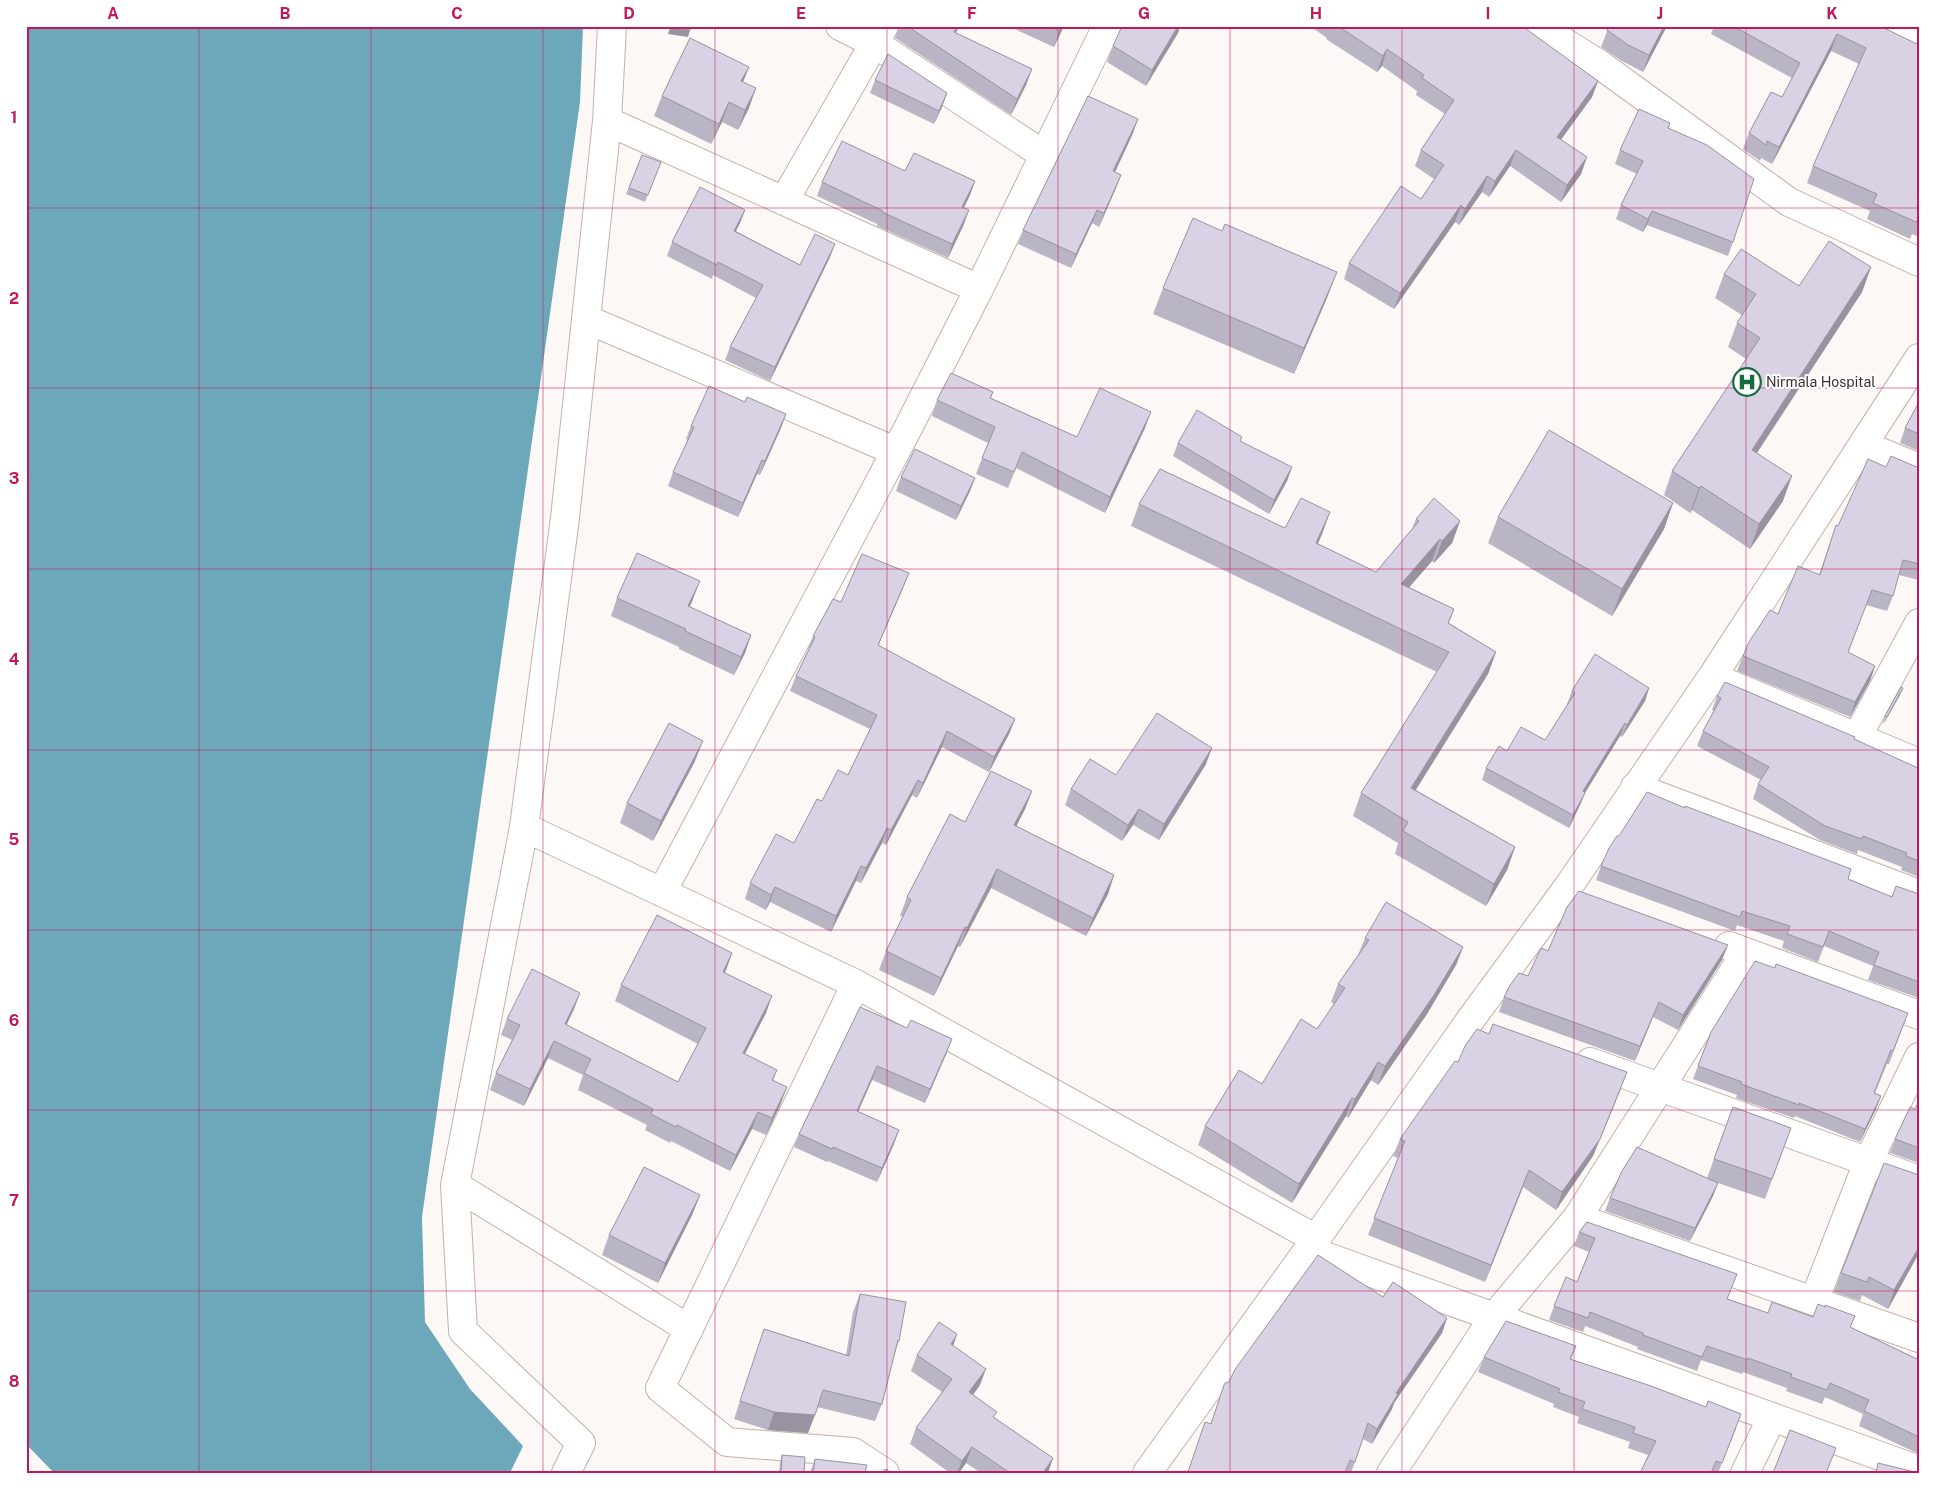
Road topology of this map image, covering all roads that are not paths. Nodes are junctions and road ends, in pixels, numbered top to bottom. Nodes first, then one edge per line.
1 (612, 26) edge
2 (840, 26) edge
3 (1107, 26) edge
4 (1538, 26) edge
5 (1888, 26) edge
6 (879, 35) edge
7 (1919, 42) edge
8 (607, 121) junction
9 (1044, 155) junction
10 (784, 201) junction
11 (1919, 262) edge
12 (979, 289) junction
13 (586, 319) junction
14 (1919, 358) edge
15 (1863, 445) junction
16 (896, 451) junction
17 (1919, 468) edge
18 (1919, 623) edge
19 (1712, 677) junction
20 (1857, 737) junction
21 (1919, 763) edge
22 (1635, 787) junction
23 (524, 827) junction
24 (1568, 887) junction
25 (662, 892) junction
26 (1919, 894) edge
27 (1596, 897) edge
28 (1708, 938) edge
29 (1746, 952) junction
30 (856, 984) junction
31 (1919, 1015) edge
32 (1471, 1019) junction
33 (1500, 1030) edge
34 (1565, 1053) edge
35 (1919, 1057) edge
36 (1659, 1087) junction
37 (1868, 1162) junction
38 (1919, 1180) edge
39 (455, 1185) junction
40 (1577, 1218) junction
41 (1312, 1245) junction
42 (1814, 1301) junction
43 (1494, 1316) junction
44 (688, 1329) junction
45 (1919, 1338) edge
46 (1772, 1417) junction
47 (1919, 1470) edge
48 (566, 1473) edge
49 (885, 1473) edge
50 (1147, 1473) edge
51 (1391, 1473) edge
52 (1745, 1473) edge

1 - 8 street
2 - 6 street
3 - 9 street
4 - 11 street
5 - 7 street
6 - 9 street
6 - 10 street
8 - 10 street
8 - 13 street
9 - 12 street
10 - 12 street
12 - 16 street
13 - 16 street
13 - 23 street
14 - 15 street
15 - 17 street
15 - 19 street
16 - 25 street
18 - 20 street
19 - 20 street
19 - 22 street
20 - 21 street
22 - 24 street
22 - 26 street
23 - 25 street
23 - 39 street
24 - 27 street
24 - 32 street
25 - 30 street
28 - 29 street
29 - 31 street
29 - 36 street
30 - 41 street
30 - 44 street
32 - 33 street
32 - 41 street
34 - 36 street
35 - 37 street
36 - 37 street
36 - 40 street
37 - 38 street
37 - 42 street
39 - 44 street
39 - 48 street
40 - 42 street
40 - 43 street
41 - 43 street
41 - 50 street
42 - 45 street
43 - 46 street
43 - 51 street
44 - 49 street
46 - 47 street
46 - 52 street

